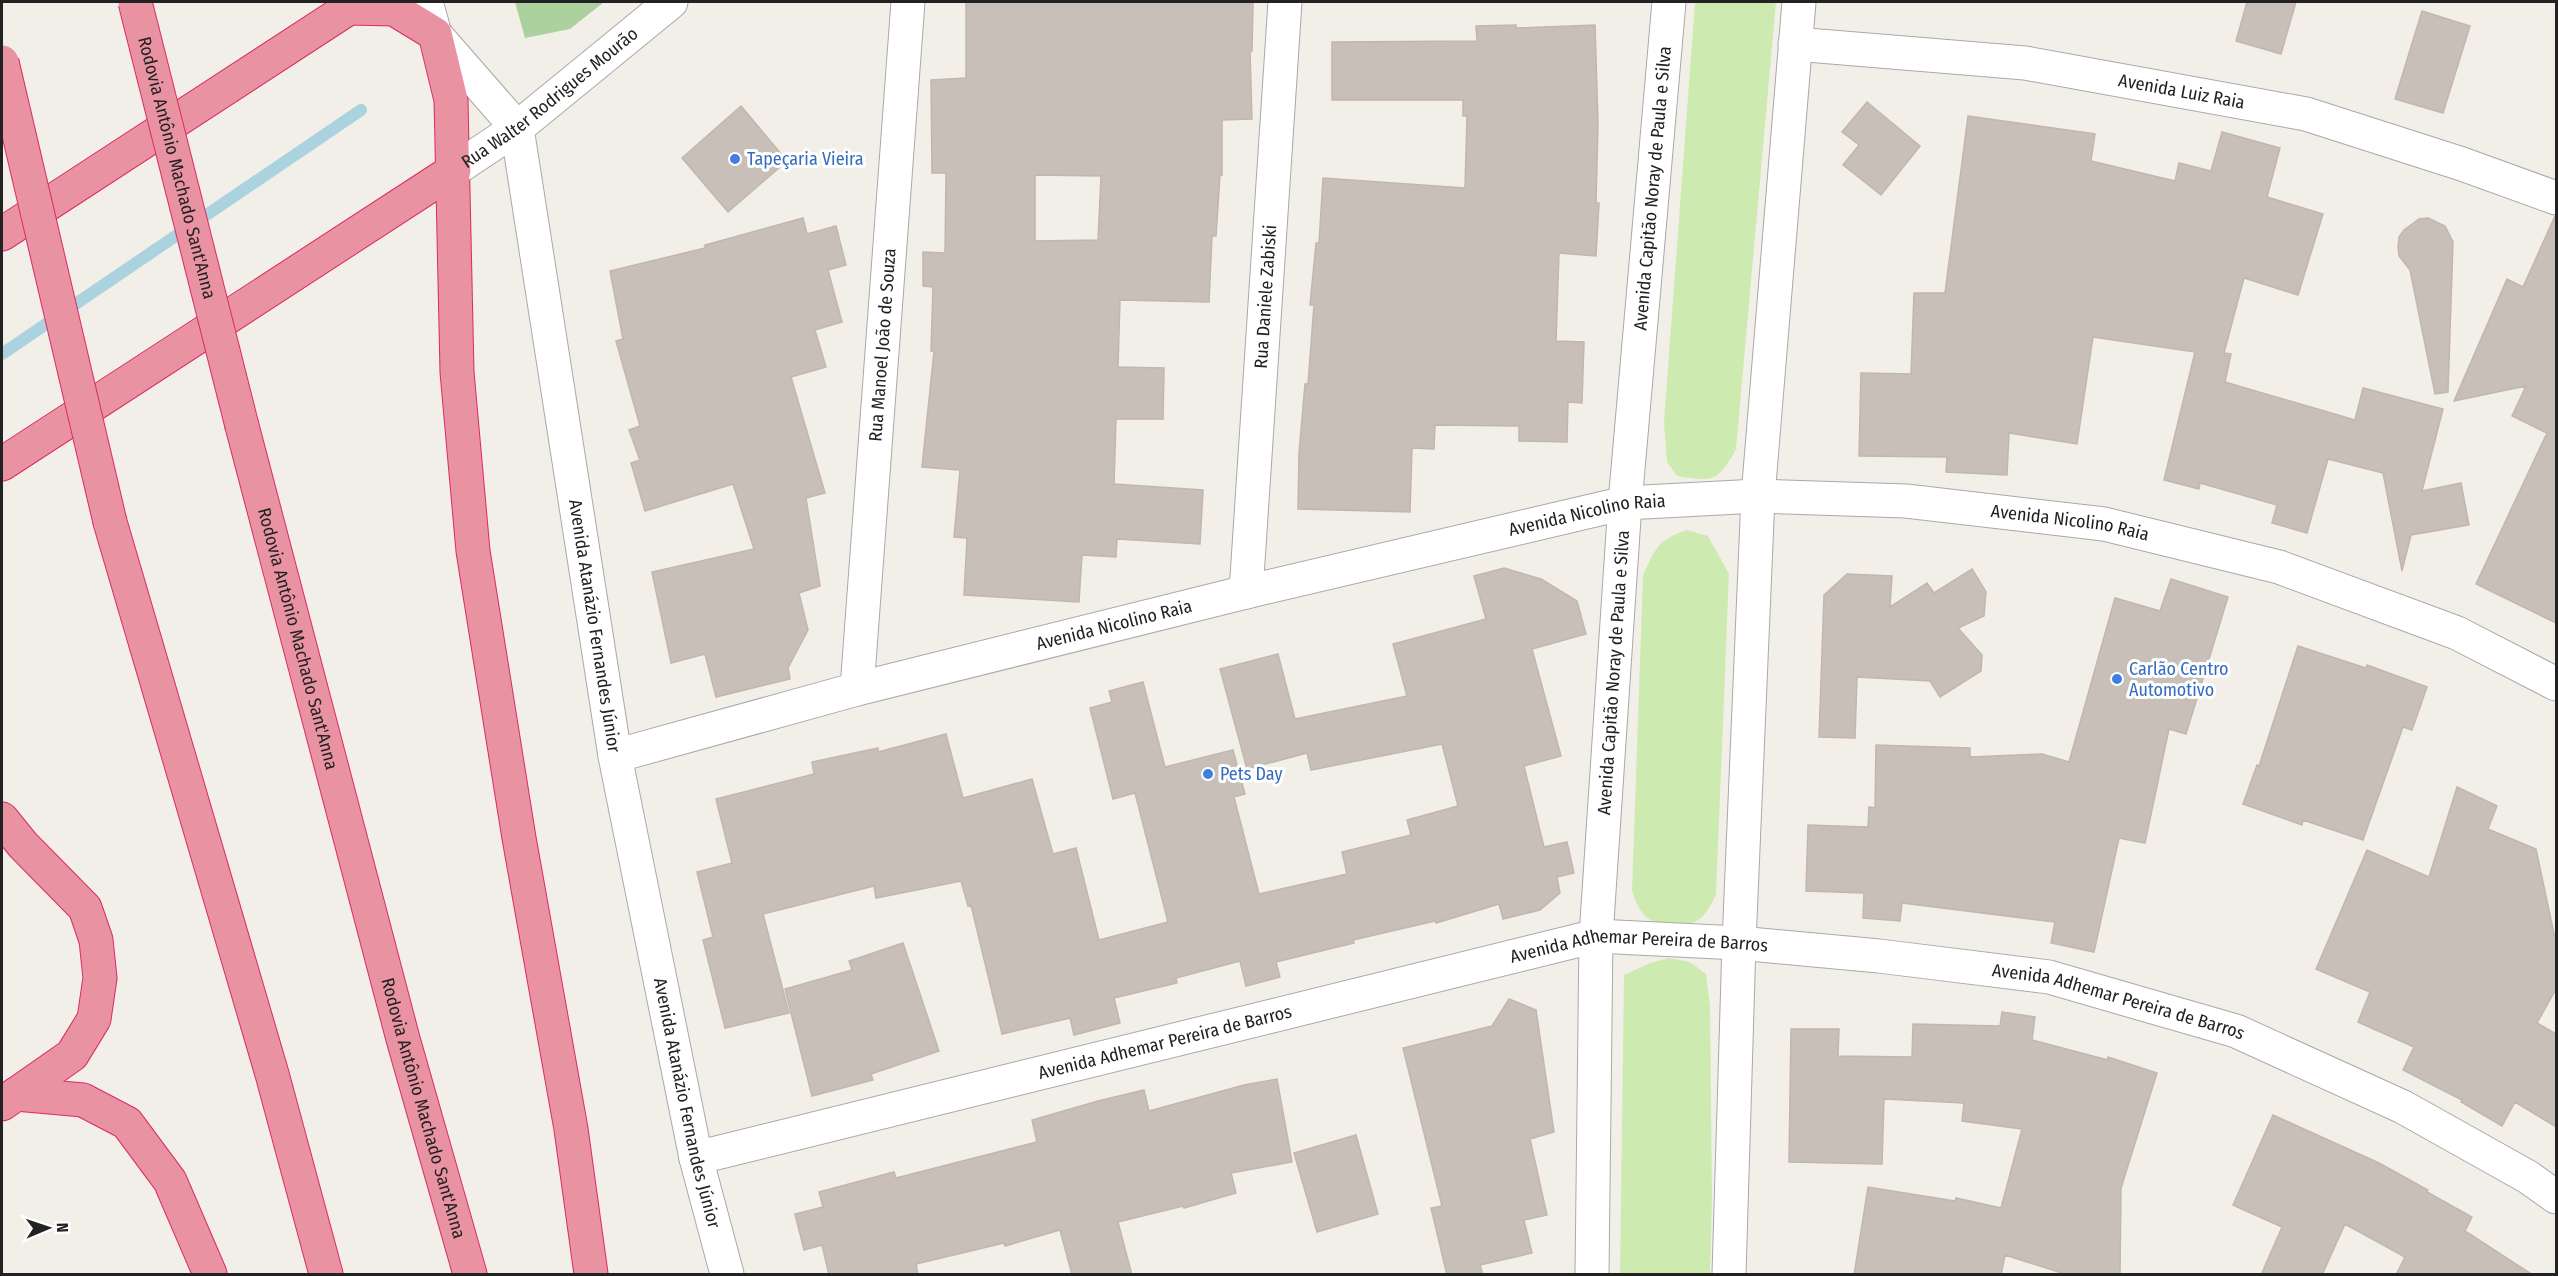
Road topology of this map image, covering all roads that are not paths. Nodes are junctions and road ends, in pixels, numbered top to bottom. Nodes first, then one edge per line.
1 (135, 2) edge
2 (426, 2) edge
3 (671, 2) edge
4 (908, 2) edge
5 (1285, 2) edge
6 (1669, 2) edge
7 (1799, 2) edge
8 (350, 4) edge
9 (435, 34) junction
10 (1795, 44) junction
11 (2, 62) edge
12 (517, 128) junction
13 (454, 171) junction
14 (2556, 198) edge
15 (2, 234) edge
16 (2, 464) edge
17 (1758, 496) junction
18 (1625, 503) junction
19 (1246, 592) junction
20 (2556, 684) edge
21 (857, 688) junction
22 (615, 756) junction
23 (2, 819) edge
24 (1596, 936) junction
25 (1739, 943) junction
26 (9, 1099) edge
27 (696, 1158) junction
28 (2556, 1197) edge
29 (210, 1275) edge
30 (326, 1275) edge
31 (470, 1275) edge
32 (591, 1275) edge
33 (727, 1275) edge
34 (1592, 1275) edge
35 (1729, 1275) edge

1 - 31 highway, Rodovia Antônio Machado Sant'Anna, bridge
2 - 9 street
3 - 12 street, Rua Walter Rodrigues Mourão
4 - 21 street, Rua Manoel João de Souza
5 - 19 street, Rua Daniele Zabiski
6 - 18 street, Avenida Capitão Noray de Paula e Silva
7 - 10 street
8 - 9 highway
8 - 15 highway
9 - 12 street
9 - 13 highway
10 - 14 street, Avenida Luiz Raia
10 - 17 street
11 - 30 highway, bridge
12 - 13 street, Rua Walter Rodrigues Mourão
12 - 22 street, Avenida Atanázio Fernandes Júnior
13 - 16 highway
13 - 32 highway
17 - 18 street, Avenida Nicolino Raia
17 - 20 street, Avenida Nicolino Raia
17 - 25 street
18 - 19 street, Avenida Nicolino Raia
18 - 24 street, Avenida Capitão Noray de Paula e Silva
19 - 21 street, Avenida Nicolino Raia
21 - 22 street, Avenida Nicolino Raia
22 - 27 street, Avenida Atanázio Fernandes Júnior
23 - 26 highway
24 - 25 street, Avenida Adhemar Pereira de Barros
24 - 27 street, Avenida Adhemar Pereira de Barros
24 - 34 street, Avenida Capitão Noray de Paula e Silva
25 - 28 street, Avenida Adhemar Pereira de Barros
25 - 35 street
26 - 29 highway
27 - 33 street, Avenida Atanázio Fernandes Júnior

